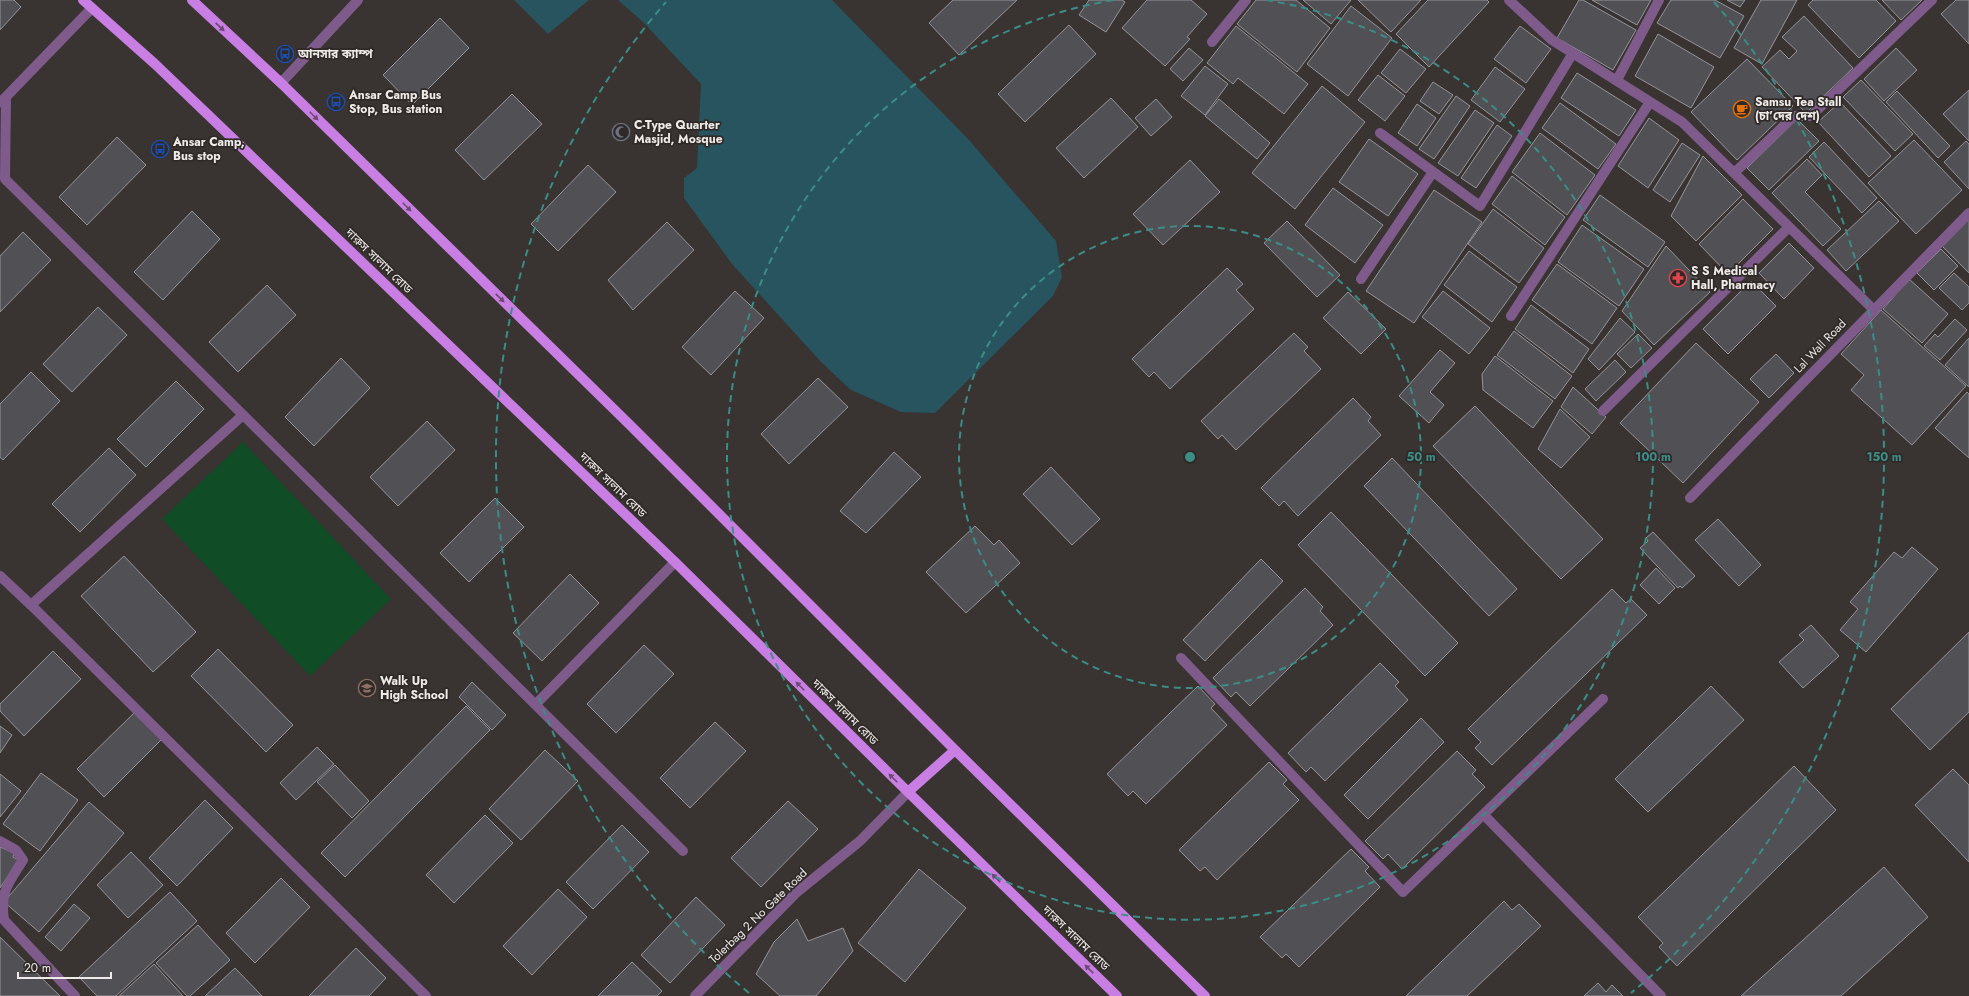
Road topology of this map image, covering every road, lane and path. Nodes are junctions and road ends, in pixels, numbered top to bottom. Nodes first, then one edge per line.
1 (83, 0) edge
2 (192, 0) edge
3 (358, 0) edge
4 (1246, 0) edge
5 (1509, 0) edge
6 (1659, 0) edge
7 (1932, 0) edge
8 (92, 8) junction
9 (1212, 42) dead end
10 (1573, 53) junction
11 (1616, 80) junction
12 (281, 83) junction
13 (3, 101) edge
14 (1650, 102) junction
15 (1380, 133) dead end
16 (1433, 172) junction
17 (1734, 173) junction
18 (1969, 212) edge
19 (1789, 226) junction
20 (1362, 279) dead end
21 (1874, 310) junction
22 (1511, 316) dead end
23 (1604, 411) dead end
24 (243, 415) junction
25 (1690, 498) dead end
26 (675, 562) junction
27 (0, 576) edge
28 (31, 605) junction
29 (1182, 658) dead end
30 (1603, 699) dead end
31 (536, 704) junction
32 (955, 750) junction
33 (908, 792) junction
34 (1484, 814) junction
35 (0, 842) edge
36 (683, 851) dead end
37 (76, 996) edge
38 (426, 996) edge
39 (695, 996) edge
40 (1117, 996) edge
41 (1206, 996) edge
42 (1661, 996) edge

1 - 8 main road, দারুস সালাম রোড
2 -> 12 main road
3 - 12 street
4 - 9 street
5 - 10 street
6 - 11 street
7 - 17 street
8 - 13 street
8 - 26 main road, দারুস সালাম রোড
10 - 11 street
10 - 16 street
11 - 14 street
12 -> 32 main road
13 - 24 street
14 - 17 street
14 - 22 street
15 - 16 street
16 - 20 street
17 - 19 street
18 - 21 street, Lal Wall Road
19 - 21 street
19 - 23 street
21 - 25 street, Lal Wall Road
24 - 28 street
24 - 31 street
26 - 31 street
33 -> 26 main road, দারুস সালাম রোড
27 - 28 street
28 - 38 street
29 - 34 street
30 - 34 street
31 - 36 street
32 - 33 main road
32 - 41 main road
33 - 39 street, Tolerbag 2 No Gate Road
40 -> 33 main road, দারুস সালাম রোড
34 - 42 street
35 - 37 street

